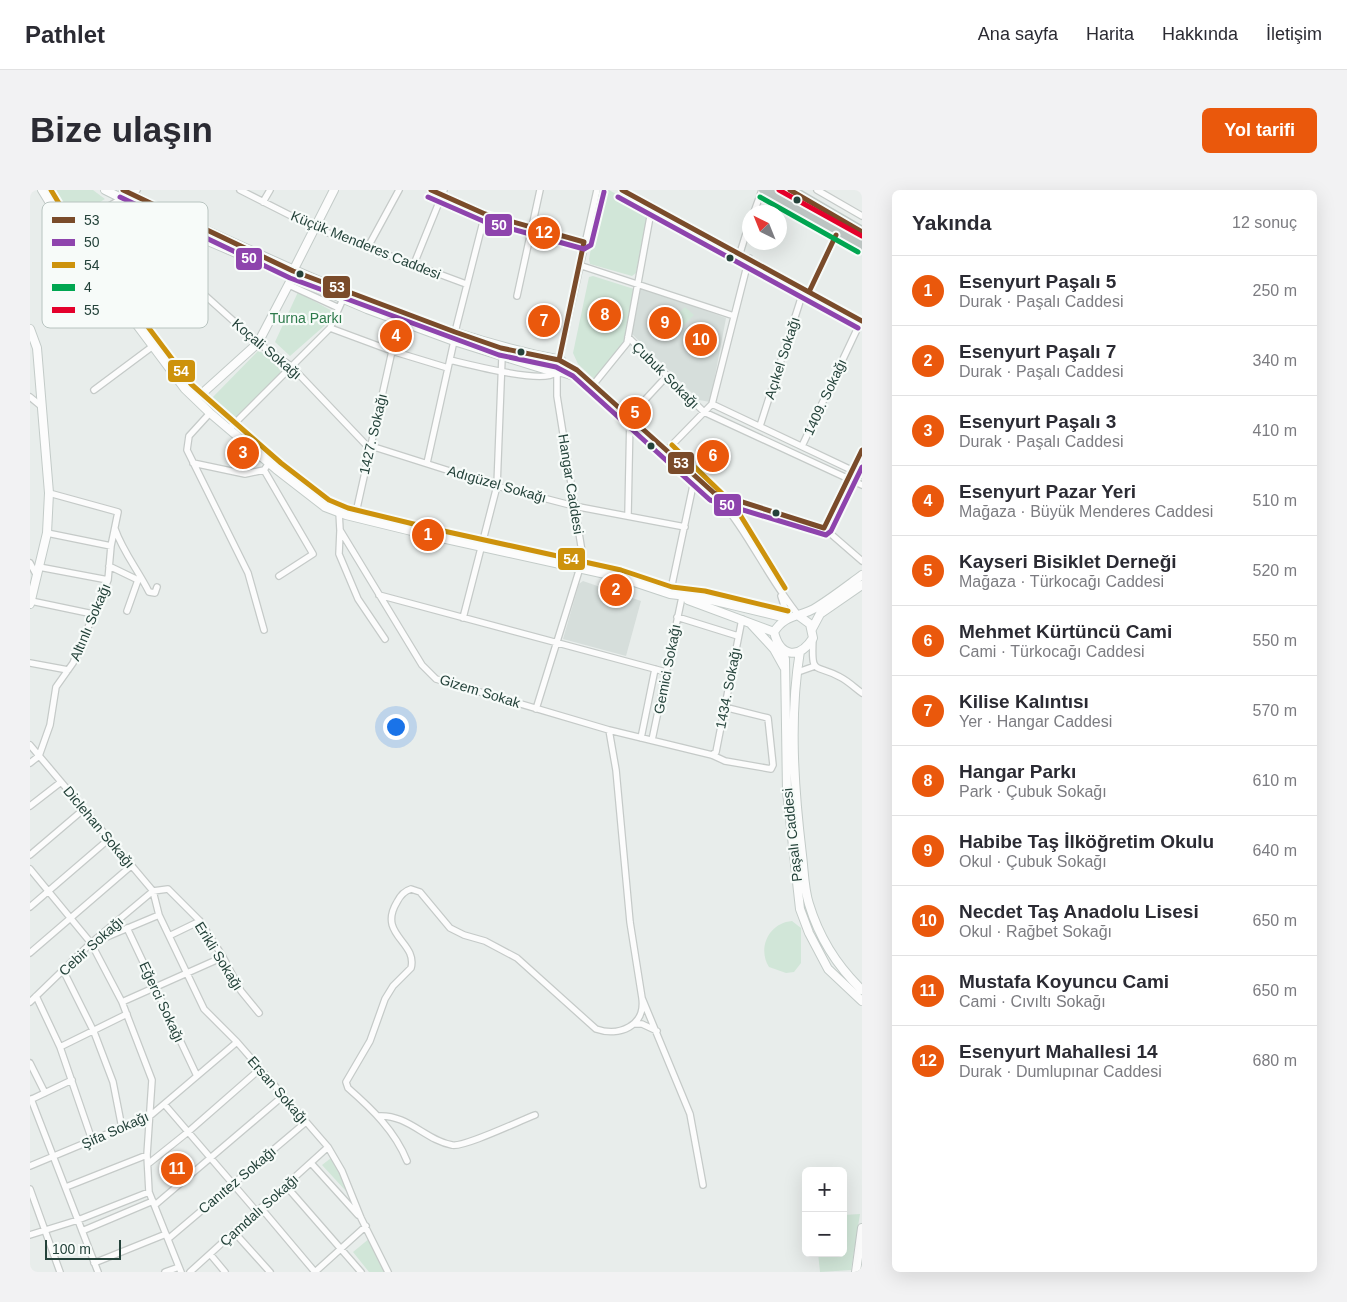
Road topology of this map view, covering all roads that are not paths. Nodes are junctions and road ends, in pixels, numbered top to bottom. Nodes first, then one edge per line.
1 (42, 190) edge
2 (105, 190) edge
3 (123, 190) edge
4 (240, 190) edge
5 (270, 190) edge
6 (334, 190) edge
7 (399, 190) edge
8 (431, 190) edge
9 (540, 190) edge
10 (598, 190) edge
11 (622, 190) edge
12 (763, 190) edge
13 (790, 190) edge
14 (817, 190) edge
15 (443, 192) edge
16 (134, 193) edge
17 (121, 199) junction
18 (49, 202) edge
19 (116, 202) edge
20 (127, 202) edge
21 (151, 202) edge
22 (264, 202) junction
23 (757, 205) edge
24 (652, 206) junction
25 (806, 213) junction
26 (485, 214) junction
27 (862, 216) edge
28 (315, 228) junction
29 (532, 228) junction
30 (862, 232) edge
31 (208, 233) edge
32 (836, 235) junction
33 (208, 241) edge
34 (584, 242) junction
35 (862, 244) edge
36 (368, 247) junction
37 (742, 247) edge
38 (862, 250) edge
39 (740, 253) junction
40 (749, 258) junction
41 (414, 264) junction
42 (579, 265) junction
43 (291, 278) junction
44 (466, 284) junction
45 (638, 284) junction
46 (806, 291) junction
47 (517, 296) dead end
48 (208, 298) edge
49 (343, 299) junction
50 (339, 308) junction
51 (734, 316) junction
52 (862, 321) edge
53 (139, 328) edge
54 (330, 328) junction
55 (30, 329) edge
56 (455, 332) junction
57 (628, 337) junction
58 (454, 341) junction
59 (258, 343) junction
60 (153, 346) junction
61 (392, 351) junction
62 (502, 357) junction
63 (450, 360) junction
64 (560, 360) junction
65 (291, 366) junction
66 (448, 368) junction
67 (556, 372) junction
68 (502, 373) junction
69 (667, 376) junction
70 (590, 383) junction
71 (94, 390) dead end
72 (30, 398) edge
73 (196, 399) junction
74 (712, 404) junction
75 (41, 406) junction
76 (704, 412) junction
77 (210, 413) junction
78 (630, 416) junction
79 (760, 426) junction
80 (229, 429) junction
81 (802, 446) junction
82 (370, 447) junction
83 (668, 450) junction
84 (862, 450) edge
85 (193, 463) junction
86 (428, 463) junction
87 (266, 466) junction
88 (852, 470) junction
89 (862, 475) edge
90 (695, 476) junction
91 (848, 478) junction
92 (862, 485) edge
93 (497, 486) junction
94 (49, 493) junction
95 (714, 493) junction
96 (574, 506) junction
97 (340, 512) junction
98 (628, 515) junction
99 (354, 517) junction
100 (685, 527) junction
101 (115, 528) junction
102 (824, 528) junction
103 (340, 530) junction
104 (47, 533) junction
105 (111, 546) junction
106 (483, 546) junction
107 (862, 561) edge
108 (30, 563) edge
109 (109, 566) junction
110 (39, 567) junction
111 (578, 568) junction
112 (862, 575) edge
113 (37, 576) junction
114 (279, 576) dead end
115 (108, 580) junction
116 (862, 585) edge
117 (157, 587) dead end
118 (780, 592) junction
119 (670, 594) junction
120 (379, 595) junction
121 (682, 597) junction
122 (30, 603) edge
123 (127, 611) dead end
124 (93, 614) junction
125 (799, 616) junction
126 (677, 617) junction
127 (464, 618) junction
128 (787, 618) junction
129 (745, 620) junction
130 (812, 629) junction
131 (264, 630) dead end
132 (774, 632) junction
133 (738, 636) junction
134 (813, 638) junction
135 (385, 639) dead end
136 (555, 643) junction
137 (781, 648) junction
138 (800, 651) junction
139 (30, 663) edge
140 (815, 666) junction
141 (655, 669) junction
142 (785, 669) junction
143 (68, 670) junction
144 (666, 672) junction
145 (798, 672) junction
146 (862, 694) edge
147 (724, 707) junction
148 (536, 709) junction
149 (609, 730) junction
150 (641, 738) junction
151 (652, 740) junction
152 (30, 745) edge
153 (712, 755) junction
154 (39, 756) junction
155 (30, 763) edge
156 (61, 782) junction
157 (30, 806) edge
158 (84, 810) junction
159 (109, 840) junction
160 (30, 855) edge
161 (131, 866) junction
162 (30, 869) edge
163 (48, 891) junction
164 (153, 891) junction
165 (30, 906) edge
166 (159, 915) junction
167 (70, 917) junction
168 (200, 921) junction
169 (127, 928) junction
170 (170, 936) junction
171 (92, 943) junction
172 (30, 952) edge
173 (223, 957) junction
174 (63, 970) junction
175 (188, 972) junction
176 (155, 987) junction
177 (862, 990) edge
178 (36, 996) junction
179 (642, 998) junction
180 (30, 1002) edge
181 (122, 1002) junction
182 (862, 1002) edge
183 (259, 1013) dead end
184 (127, 1014) junction
185 (634, 1024) junction
186 (657, 1031) junction
187 (94, 1032) junction
188 (237, 1042) junction
189 (60, 1047) junction
190 (30, 1063) edge
191 (260, 1069) junction
192 (197, 1076) junction
193 (72, 1080) junction
194 (45, 1093) junction
195 (283, 1096) junction
196 (31, 1099) edge
197 (165, 1105) junction
198 (535, 1115) dead end
199 (150, 1116) junction
200 (378, 1116) junction
201 (306, 1122) junction
202 (122, 1128) junction
203 (188, 1132) junction
204 (92, 1140) junction
205 (328, 1147) junction
206 (147, 1155) junction
207 (53, 1156) junction
208 (210, 1157) junction
209 (407, 1161) dead end
210 (311, 1163) junction
211 (148, 1164) junction
212 (30, 1166) edge
213 (233, 1184) junction
214 (702, 1185) dead end
215 (286, 1186) junction
216 (66, 1187) junction
217 (30, 1189) edge
218 (149, 1192) junction
219 (154, 1203) junction
220 (259, 1210) junction
221 (361, 1218) junction
222 (78, 1220) junction
223 (366, 1226) junction
224 (862, 1228) edge
225 (44, 1230) junction
226 (82, 1231) junction
227 (234, 1232) junction
228 (30, 1234) edge
229 (167, 1236) junction
230 (341, 1249) junction
231 (210, 1254) junction
232 (94, 1263) junction
233 (180, 1269) edge
234 (60, 1272) edge
235 (98, 1272) edge
236 (165, 1272) edge
237 (190, 1272) edge
238 (225, 1272) edge
239 (270, 1272) edge
240 (315, 1272) edge
241 (362, 1272) edge
242 (388, 1272) edge
243 (856, 1272) edge

1 - 18 street
2 - 17 street
3 - 16 street
4 - 22 street, Küçük Menderes Caddesi
5 - 22 street
6 - 28 street
7 - 36 street
8 - 15 street
9 - 29 street
10 - 34 street
11 - 24 street
12 - 23 street
12 - 25 highway
13 - 30 highway
14 - 27 street
15 - 26 street
15 - 41 street
16 - 17 street
16 - 21 street
17 - 19 street
17 - 20 street
22 - 28 street, Küçük Menderes Caddesi
24 - 39 street
24 - 45 street
25 - 32 highway
25 - 35 highway
26 - 29 street
26 - 44 street
28 - 36 street, Küçük Menderes Caddesi
28 - 43 street
29 - 34 street
29 - 47 street
31 - 43 street
32 - 38 highway
32 - 46 street, Açıkel Sokağı
33 - 43 street
34 - 42 street
36 - 41 street, Küçük Menderes Caddesi
37 - 39 street
39 - 40 street
40 - 46 street
40 - 51 street
41 - 44 street, Küçük Menderes Caddesi
42 - 45 street
42 - 64 street
43 - 49 street
43 - 50 street
43 - 56 street
43 - 59 street
44 - 56 street
45 - 51 street
45 - 57 street
46 - 52 street
46 - 79 street, Açıkel Sokağı
48 - 59 street, Koçali Sokağı
49 - 50 street
49 - 58 street
50 - 54 street
51 - 74 street
52 - 81 street, 1409. Sokağı
53 - 60 street
54 - 61 street
54 - 65 street
55 - 75 street
56 - 64 street
57 - 69 street, Çubuk Sokağı
57 - 70 street
58 - 62 street
58 - 63 street
59 - 65 street, Koçali Sokağı
59 - 73 street
60 - 71 street
60 - 73 street
61 - 66 street
61 - 82 street, 1427. Sokağı
62 - 67 street
62 - 68 street
63 - 66 street
63 - 68 street
64 - 67 street
64 - 67 street
64 - 70 street
65 - 80 street
65 - 82 street, Koçali Sokağı
66 - 86 street
67 - 68 street
67 - 70 street
67 - 96 street, Hangar Caddesi
68 - 93 street
69 - 76 street, Çubuk Sokağı
69 - 78 street
70 - 78 street
72 - 75 street
73 - 77 street
74 - 76 street
74 - 79 street
75 - 94 street
76 - 83 street
76 - 91 street, Çubuk Sokağı
77 - 80 street
77 - 85 street
78 - 83 street
78 - 98 street
79 - 81 street
80 - 87 street
81 - 88 street
82 - 86 street, Adıgüzel Sokağı
82 - 99 street, 1427. Sokağı
83 - 90 street
84 - 88 street
85 - 87 street
85 - 131 street
86 - 93 street, Adıgüzel Sokağı
87 - 97 street
87 - 114 street
88 - 89 street
88 - 91 street
90 - 95 street
90 - 100 street
91 - 92 street, Çubuk Sokağı
91 - 102 street
93 - 96 street, Adıgüzel Sokağı
93 - 106 street
94 - 101 street, Altınlı Sokağı
94 - 104 street
95 - 102 street
95 - 118 street
96 - 98 street, Adıgüzel Sokağı
96 - 111 street, Hangar Caddesi
97 - 99 street
97 - 103 street
98 - 100 street, Adıgüzel Sokağı
99 - 106 street
100 - 119 street
101 - 105 street, Altınlı Sokağı
101 - 117 street
102 - 107 street
103 - 120 street, Gizem Sokak
103 - 135 street
104 - 105 street
104 - 110 street
105 - 109 street, Altınlı Sokağı
106 - 111 street
106 - 127 street
108 - 113 street
109 - 115 street, Altınlı Sokağı
109 - 123 street
110 - 113 street
110 - 115 street
111 - 119 street
111 - 136 street, Hangar Caddesi
112 - 125 street
113 - 122 street
115 - 124 street, Altınlı Sokağı
116 - 130 street
118 - 125 street
118 - 128 street
119 - 121 street
120 - 127 street
120 - 148 street, Gizem Sokak
121 - 126 street, Gemici Sokağı
121 - 128 street
121 - 129 street
122 - 124 street
124 - 143 street, Altınlı Sokağı
125 - 128 street
125 - 130 street
126 - 133 street
126 - 144 street, Gemici Sokağı
127 - 136 street
128 - 132 street
129 - 132 street
129 - 133 street, 1434. Sokağı
129 - 142 street
130 - 134 street
132 - 137 street
133 - 147 street, 1434. Sokağı
134 - 138 street
134 - 140 street
136 - 141 street
136 - 148 street, Hangar Caddesi
137 - 138 street
137 - 142 street, Paşalı Caddesi
138 - 145 street, Paşalı Caddesi
139 - 143 street
140 - 145 street
140 - 146 street
141 - 144 street
141 - 150 street
142 - 182 street, Paşalı Caddesi
143 - 154 street, Altınlı Sokağı
144 - 151 street, Gemici Sokağı
145 - 177 street, Paşalı Caddesi
147 - 153 street, 1434. Sokağı
147 - 153 street, Gizem Sokak
148 - 149 street, Gizem Sokak
149 - 150 street, Gizem Sokak
149 - 179 street
150 - 151 street, Gizem Sokak
151 - 153 street, Gizem Sokak
152 - 154 street, Diclehan Sokağı
154 - 155 street
154 - 156 street, Diclehan Sokağı
156 - 157 street
156 - 158 street, Diclehan Sokağı
158 - 159 street, Diclehan Sokağı
158 - 160 street
159 - 161 street, Diclehan Sokağı
159 - 163 street
161 - 164 street, Diclehan Sokağı
161 - 167 street
162 - 163 street
163 - 165 street
163 - 167 street
164 - 166 street, Diclehan Sokağı
164 - 168 street, Erikli Sokağı
164 - 171 street, Cebir Sokağı
166 - 169 street
166 - 170 street, Ersan Sokağı
167 - 171 street
167 - 172 street
168 - 170 street
168 - 173 street, Erikli Sokağı
169 - 171 street
169 - 176 street, Eğerci Sokağı
170 - 175 street, Ersan Sokağı
171 - 174 street, Cebir Sokağı
171 - 181 street
173 - 175 street
173 - 183 street, Erikli Sokağı
174 - 178 street, Cebir Sokağı
174 - 187 street
175 - 176 street
175 - 188 street, Ersan Sokağı
176 - 181 street
176 - 192 street, Eğerci Sokağı
178 - 180 street, Cebir Sokağı
178 - 189 street
179 - 185 street
179 - 186 street
181 - 184 street
184 - 187 street
184 - 199 street
185 - 186 street
185 - 200 street
186 - 214 street
187 - 189 street
187 - 202 street
188 - 191 street, Ersan Sokağı
188 - 192 street, Şifa Sokağı
189 - 193 street
190 - 194 street
191 - 195 street, Ersan Sokağı
191 - 203 street
192 - 197 street, Şifa Sokağı
193 - 194 street
193 - 204 street
194 - 196 street
195 - 201 street, Ersan Sokağı
195 - 208 street
196 - 207 street
197 - 199 street, Şifa Sokağı
197 - 203 street
198 - 200 street
199 - 202 street, Şifa Sokağı
199 - 206 street
200 - 209 street
201 - 205 street, Ersan Sokağı
201 - 213 street, Canıtez Sokağı
202 - 204 street, Şifa Sokağı
203 - 208 street
203 - 211 street
204 - 207 street, Şifa Sokağı
205 - 210 street, Çamdalı Sokağı
205 - 221 street, Ersan Sokağı
206 - 211 street
206 - 216 street
207 - 212 street, Şifa Sokağı
207 - 216 street
208 - 213 street
208 - 219 street
210 - 215 street, Çamdalı Sokağı
210 - 221 street
211 - 218 street
213 - 220 street
213 - 229 street, Canıtez Sokağı
215 - 220 street, Çamdalı Sokağı
215 - 230 street
216 - 222 street
217 - 225 street
218 - 219 street
218 - 222 street
219 - 226 street
219 - 229 street
220 - 227 street, Çamdalı Sokağı
220 - 240 street
221 - 223 street, Ersan Sokağı
222 - 225 street
222 - 226 street
223 - 230 street
223 - 242 street, Ersan Sokağı
224 - 243 street
225 - 228 street
225 - 234 street
226 - 232 street
227 - 231 street, Çamdalı Sokağı
227 - 239 street
229 - 232 street, Canıtez Sokağı
229 - 233 street
230 - 240 street
230 - 241 street
231 - 237 street, Çamdalı Sokağı
231 - 238 street
232 - 235 street
233 - 236 street

